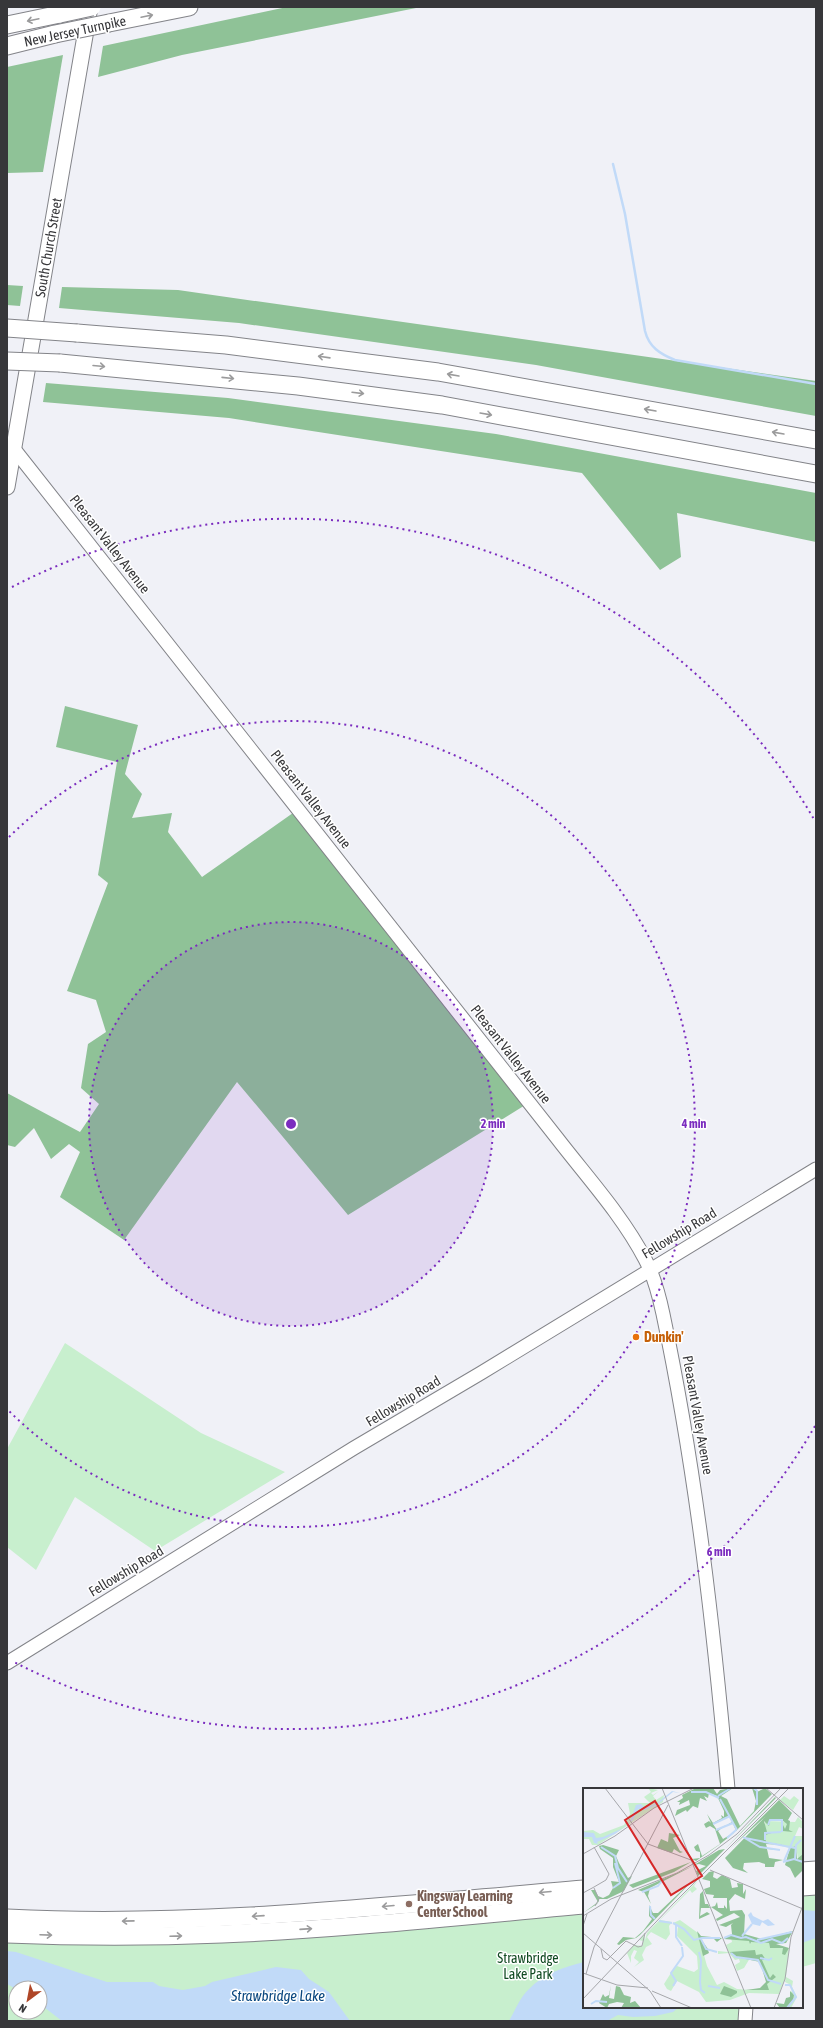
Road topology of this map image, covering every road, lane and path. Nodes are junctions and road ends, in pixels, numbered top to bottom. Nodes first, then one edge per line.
1 (91, 7) edge
2 (189, 7) edge
3 (7, 25) edge
4 (7, 46) edge
5 (7, 328) edge
6 (7, 361) edge
7 (816, 440) edge
8 (14, 449) junction
9 (816, 474) edge
10 (7, 487) edge
11 (816, 1169) edge
12 (650, 1270) junction
13 (7, 1663) edge
14 (728, 1788) edge
15 (816, 1870) edge
16 (803, 1871) edge
17 (816, 1886) edge
18 (803, 1887) edge
19 (583, 1889) edge
20 (583, 1905) edge
21 (7, 1918) edge
22 (7, 1934) edge
23 (746, 2008) edge
24 (745, 2021) edge

1 -> 3 highway, New Jersey Turnpike, bridge
1 - 8 main road, South Church Street
4 -> 2 highway, New Jersey Turnpike, bridge
7 -> 5 highway, bridge
6 -> 9 highway, bridge
8 - 10 main road, South Church Street
8 - 12 street, Pleasant Valley Avenue
11 - 12 street, Fellowship Road
12 - 13 street, Fellowship Road
12 - 14 street, Pleasant Valley Avenue
15 - 16 highway
17 - 18 highway
19 -> 21 highway
22 -> 20 highway
23 - 24 street

